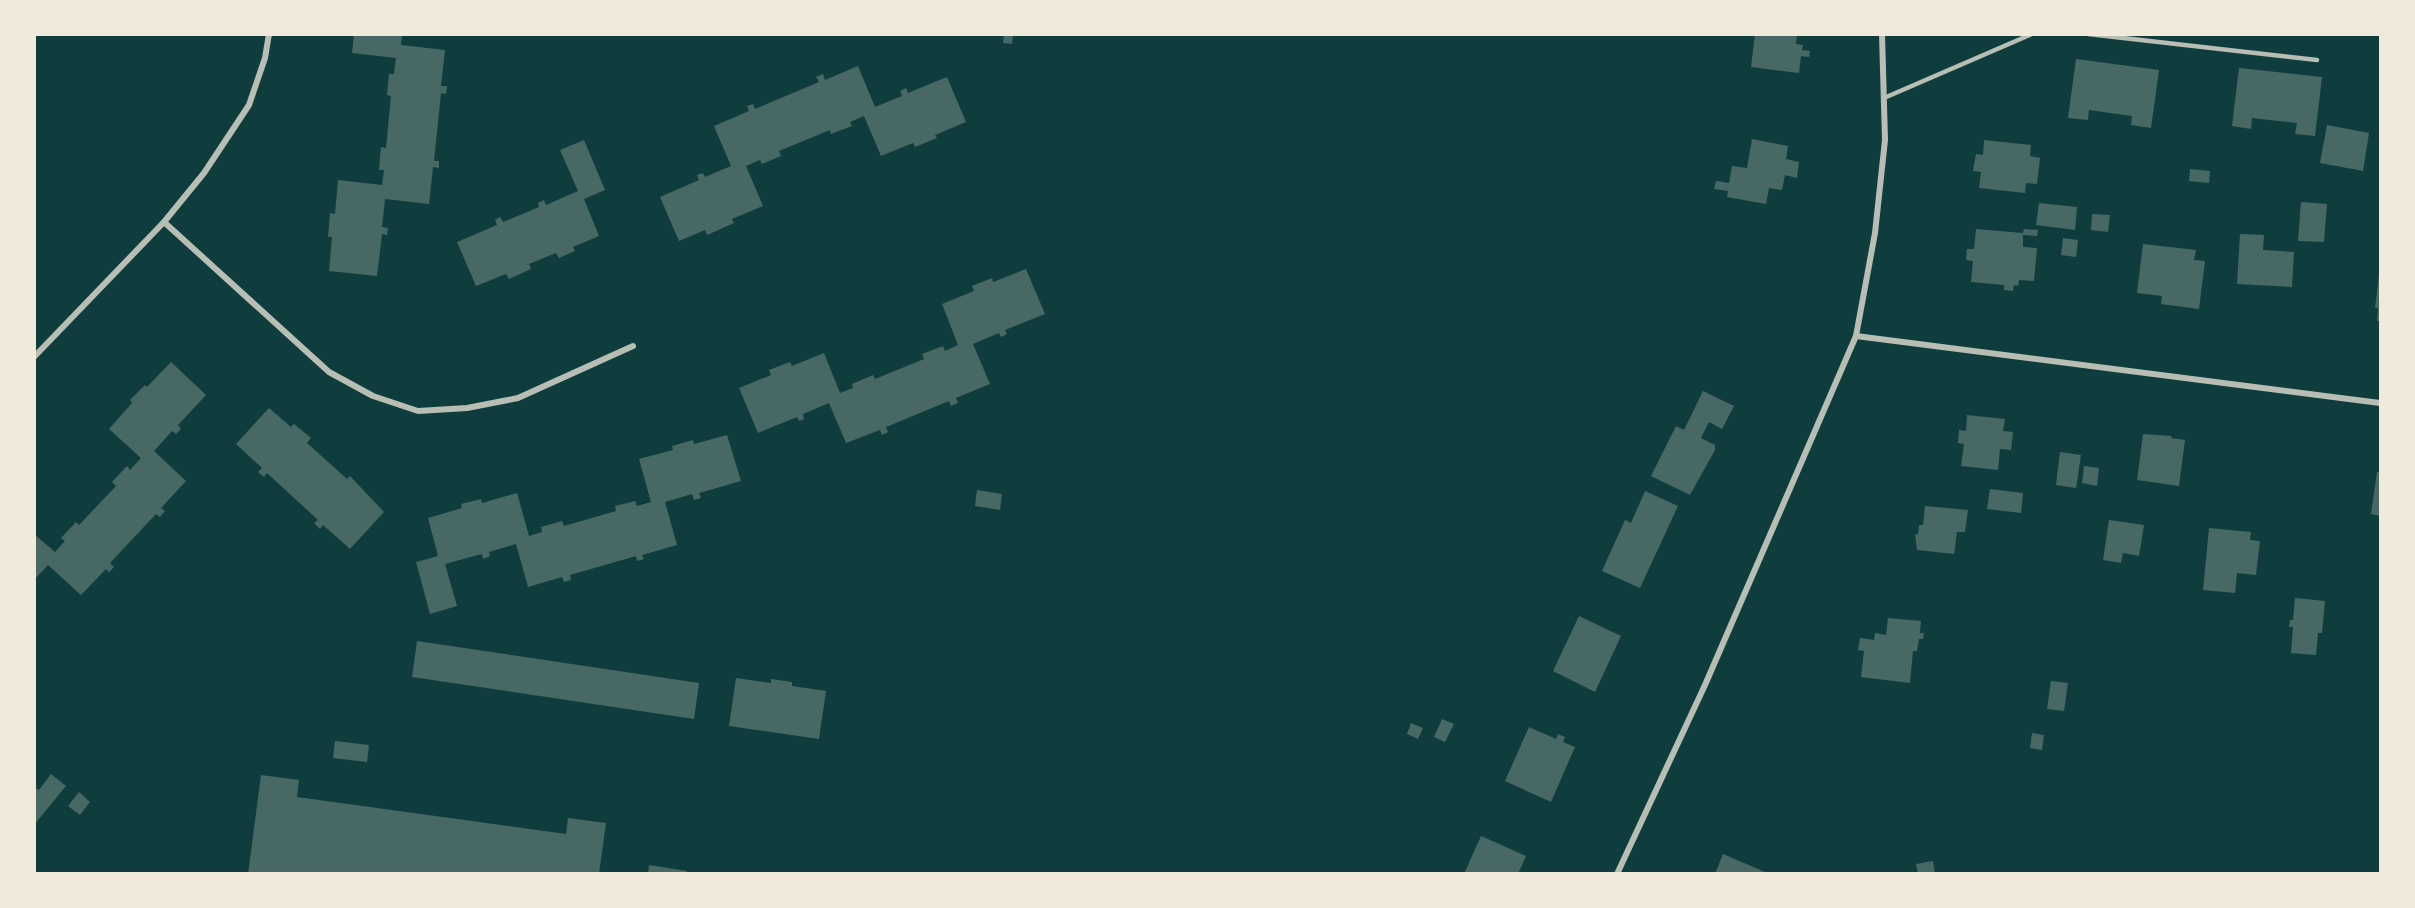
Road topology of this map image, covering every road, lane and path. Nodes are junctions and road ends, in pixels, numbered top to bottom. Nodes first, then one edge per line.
1 (269, 34) edge
2 (1882, 34) edge
3 (2032, 34) edge
4 (2088, 34) edge
5 (2317, 60) dead end
6 (1884, 98) junction
7 (164, 222) junction
8 (1856, 336) junction
9 (633, 346) dead end
10 (34, 357) edge
11 (2380, 404) edge
12 (1617, 873) edge

1 - 7 street
2 - 6 street
3 - 6 lane
4 - 5 lane
6 - 8 street
7 - 9 street
7 - 10 street
8 - 11 street
8 - 12 street

